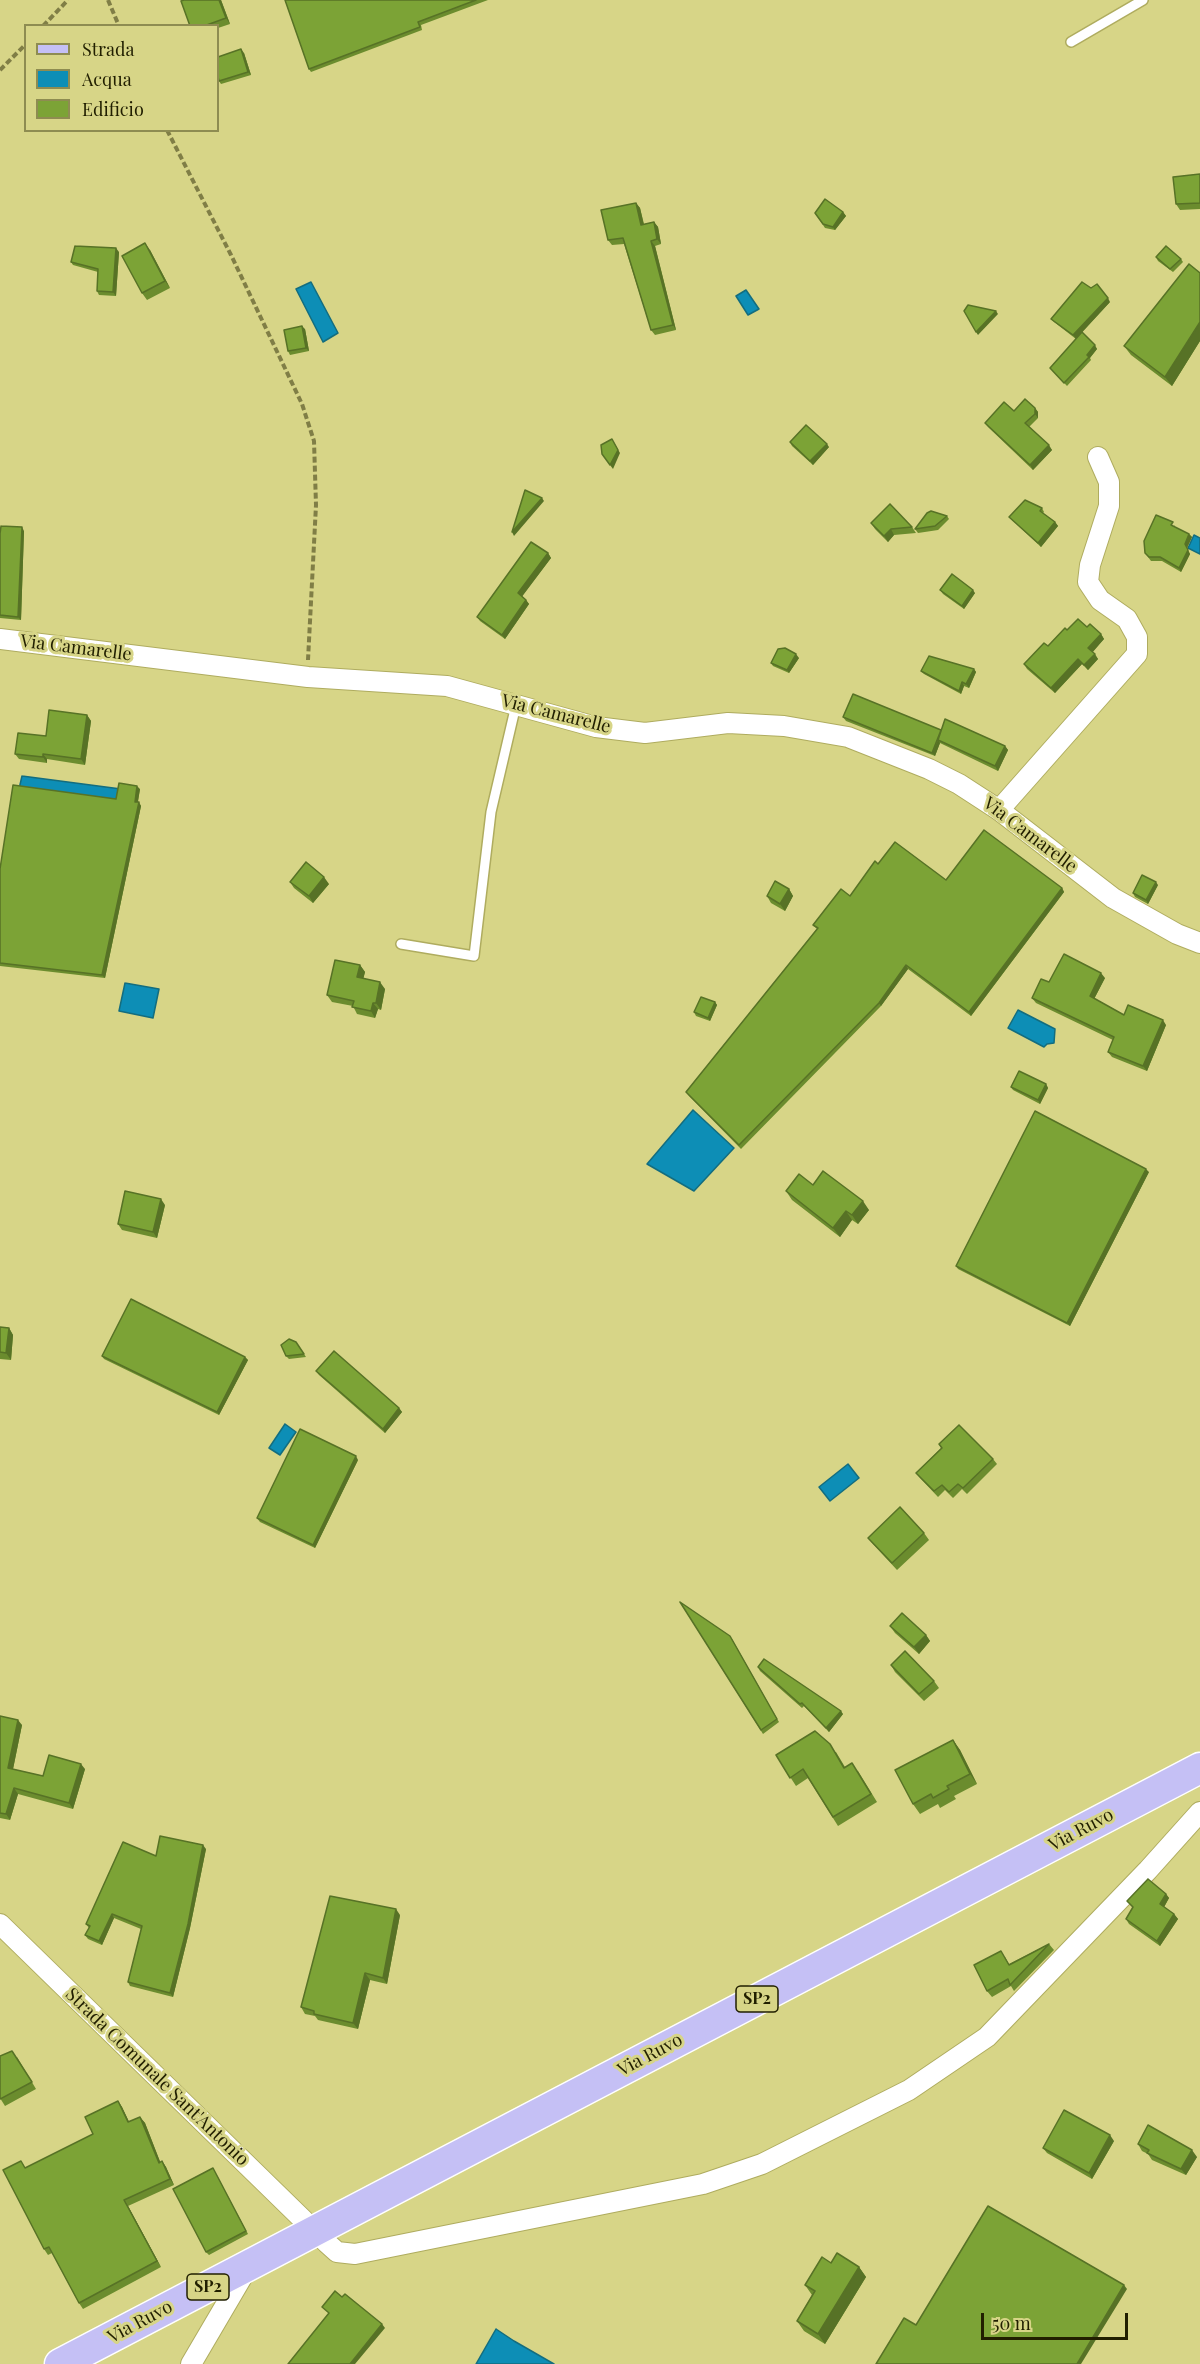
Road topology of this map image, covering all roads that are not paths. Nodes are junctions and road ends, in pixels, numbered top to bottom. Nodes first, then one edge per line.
1 (1143, 0) edge
2 (1071, 42) dead end
3 (1098, 457) dead end
4 (0, 639) edge
5 (516, 705) junction
6 (999, 810) junction
7 (1200, 943) edge
8 (401, 944) dead end
9 (1200, 1768) edge
10 (1200, 1812) edge
11 (0, 1924) edge
12 (315, 2231) junction
13 (249, 2265) junction
14 (60, 2364) edge
15 (191, 2364) edge

1 - 2 lane
3 - 6 street
4 - 5 street, Via Camarelle
5 - 6 street, Via Camarelle
5 - 8 lane
6 - 7 street, Via Camarelle
9 - 12 main road, Via Ruvo / SP2
10 - 12 street, Strada Comunale Sant'Antonio
11 - 12 street, Strada Comunale Sant'Antonio
12 - 13 main road, Via Ruvo / SP2
13 - 14 main road, Via Ruvo / SP2
13 - 15 street

